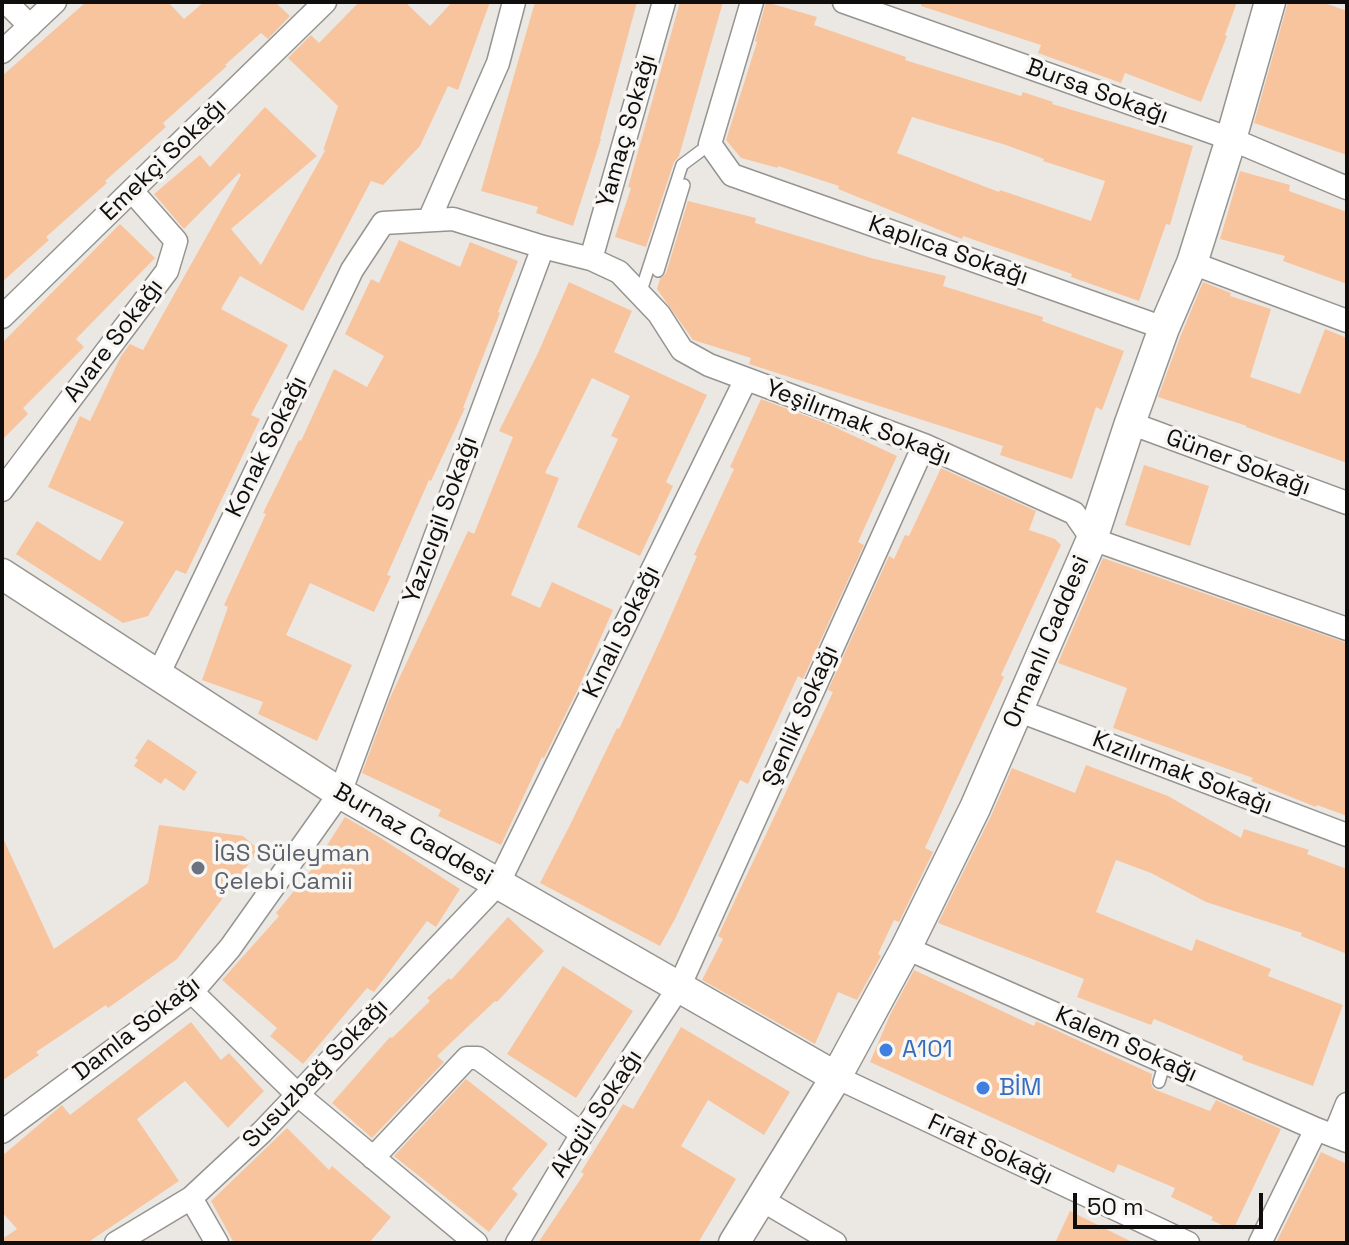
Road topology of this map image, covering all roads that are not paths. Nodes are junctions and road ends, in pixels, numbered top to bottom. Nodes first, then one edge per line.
1 (6, 2) edge
2 (55, 2) edge
3 (325, 2) edge
4 (514, 2) edge
5 (664, 2) edge
6 (752, 2) edge
7 (844, 2) edge
8 (1270, 2) edge
9 (30, 26) junction
10 (2, 52) edge
11 (1231, 139) junction
12 (710, 144) junction
13 (684, 185) dead end
14 (1347, 188) edge
15 (132, 191) junction
16 (429, 220) junction
17 (383, 223) joint
18 (543, 247) junction
19 (591, 259) junction
20 (1192, 263) junction
21 (658, 271) dead end
22 (640, 294) junction
23 (2, 317) edge
24 (1347, 321) edge
25 (1164, 328) junction
26 (746, 379) junction
27 (1130, 423) junction
28 (924, 445) junction
29 (2, 490) edge
30 (1347, 503) edge
31 (1092, 539) junction
32 (2, 574) edge
33 (1347, 629) edge
34 (158, 675) junction
35 (1017, 710) junction
36 (340, 793) junction
37 (1347, 835) edge
38 (498, 884) junction
39 (906, 948) junction
40 (679, 987) junction
41 (192, 992) junction
42 (836, 1077) junction
43 (298, 1095) junction
44 (1347, 1104) edge
45 (2, 1132) edge
46 (582, 1134) junction
47 (1332, 1135) edge
48 (373, 1158) junction
49 (191, 1198) junction
50 (762, 1200) junction
51 (116, 1243) edge
52 (217, 1243) edge
53 (476, 1243) edge
54 (517, 1243) edge
55 (734, 1243) edge
56 (835, 1243) edge
57 (1188, 1243) edge
58 (1260, 1243) edge

1 - 9 street
2 - 9 street
3 - 15 street, Emekçi Sokağı
4 - 16 street
5 - 19 street, Yamaç Sokağı
6 - 12 street
7 - 11 street, Bursa Sokağı
8 - 11 main road, Ormanlı Caddesi
9 - 10 street
11 - 14 street, Bursa Sokağı
11 - 20 main road, Ormanlı Caddesi
12 - 22 lane
12 - 25 street, Kaplıca Sokağı
13 - 21 lane
15 - 23 street, Emekçi Sokağı
15 - 29 street, Avare Sokağı
16 - 17 street, Yeşilırmak Sokağı
16 - 18 street, Yeşilırmak Sokağı
17 - 34 street, Konak Sokağı
18 - 19 street, Yeşilırmak Sokağı
18 - 36 street, Yazıcıgil Sokağı
19 - 22 street, Yeşilırmak Sokağı
20 - 24 street
20 - 25 main road, Ormanlı Caddesi
22 - 26 street, Yeşilırmak Sokağı
25 - 27 main road, Ormanlı Caddesi
26 - 28 street, Yeşilırmak Sokağı
26 - 38 street, Kınalı Sokağı
27 - 30 street, Güner Sokağı
27 - 31 main road, Ormanlı Caddesi
28 - 31 street, Yeşilırmak Sokağı
28 - 40 street, Şenlik Sokağı
31 - 33 street, Yeşilırmak Sokağı
31 - 35 main road, Ormanlı Caddesi
32 - 34 main road, Burnaz Caddesi
34 - 36 main road, Burnaz Caddesi
35 - 37 street, Kızılırmak Sokağı
35 - 39 main road, Ormanlı Caddesi
36 - 38 main road, Burnaz Caddesi
36 - 41 street, Damla Sokağı
38 - 40 main road, Burnaz Caddesi
38 - 43 street, Susuzbağ Sokağı
39 - 42 main road, Ormanlı Caddesi
39 - 47 street, Kalem Sokağı
40 - 42 main road, Burnaz Caddesi
40 - 46 street, Akgül Sokağı
41 - 43 street
41 - 45 street, Damla Sokağı
42 - 50 main road, Ormanlı Caddesi
42 - 57 street, Fırat Sokağı
43 - 48 street
43 - 49 street, Susuzbağ Sokağı
44 - 47 street
46 - 48 street
46 - 54 street, Akgül Sokağı
47 - 58 street
48 - 53 street
49 - 51 street, Susuzbağ Sokağı
49 - 52 street
50 - 55 main road, Ormanlı Caddesi
50 - 56 street

